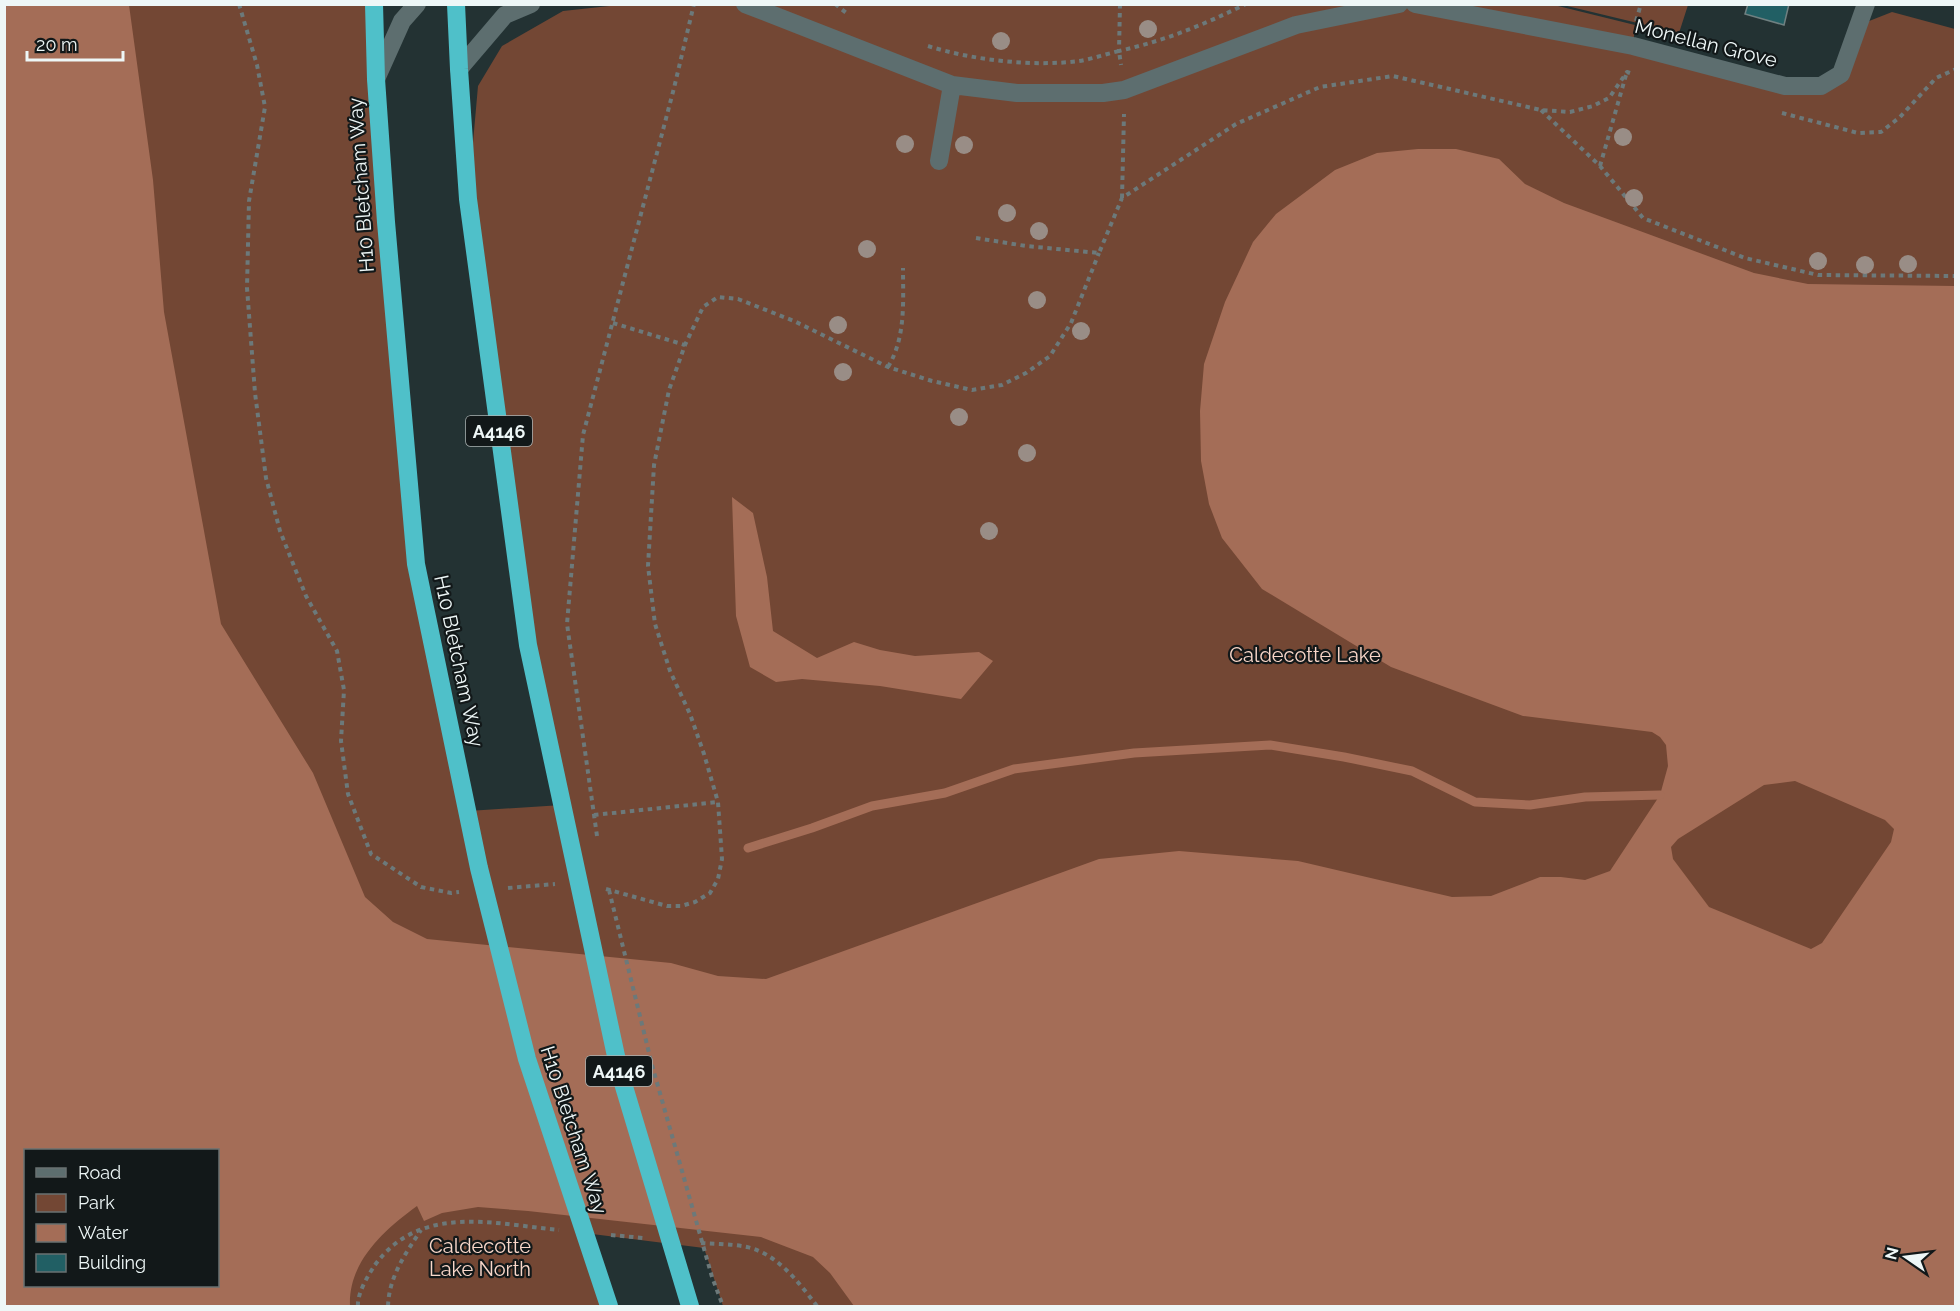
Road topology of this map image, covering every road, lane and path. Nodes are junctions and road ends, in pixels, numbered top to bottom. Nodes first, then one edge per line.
1 (238, 4) edge
2 (374, 4) edge
3 (417, 4) edge
4 (456, 4) edge
5 (531, 4) edge
6 (694, 4) edge
7 (745, 4) edge
8 (1120, 4) edge
9 (1246, 4) edge
10 (1399, 4) edge
11 (1415, 4) edge
12 (1641, 4) edge
13 (1866, 4) edge
14 (1633, 46) junction
15 (459, 69) junction
16 (1956, 69) edge
17 (1627, 72) junction
18 (1639, 75) dead end
19 (376, 79) junction
20 (952, 85) junction
21 (1541, 110) junction
22 (1777, 112) dead end
23 (939, 161) dead end
24 (1600, 166) junction
25 (976, 238) dead end
26 (1099, 253) junction
27 (903, 268) dead end
28 (1956, 276) edge
29 (613, 322) junction
30 (685, 345) junction
31 (888, 367) junction
32 (718, 802) junction
33 (594, 815) junction
34 (598, 838) dead end
35 (556, 883) dead end
36 (608, 884) dead end
37 (598, 886) dead end
38 (498, 889) dead end
39 (462, 892) dead end
40 (423, 1227) dead end
41 (388, 1306) edge
42 (609, 1306) edge
43 (690, 1306) edge
44 (723, 1306) edge

1 - 39 path
2 - 19 highway, H10 Bletcham Way
3 - 19 street
4 - 15 highway, A4146
5 - 15 street
6 - 29 path
7 - 20 street
8 - 9 path
10 - 20 street
11 - 14 street, Monellan Grove
12 - 14 path
13 - 14 street, Monellan Grove
14 - 17 path
15 - 43 highway, A4146
16 - 22 path
17 - 18 path
17 - 21 path
17 - 24 path
19 - 42 highway, H10 Bletcham Way
20 - 23 street
21 - 24 path
21 - 26 path
24 - 28 path
25 - 26 path
26 - 31 path
27 - 31 path
29 - 30 path
29 - 33 path
30 - 31 path
30 - 32 path
32 - 33 path
32 - 37 path
33 - 34 path
35 - 38 path
36 - 44 path
40 - 41 path

